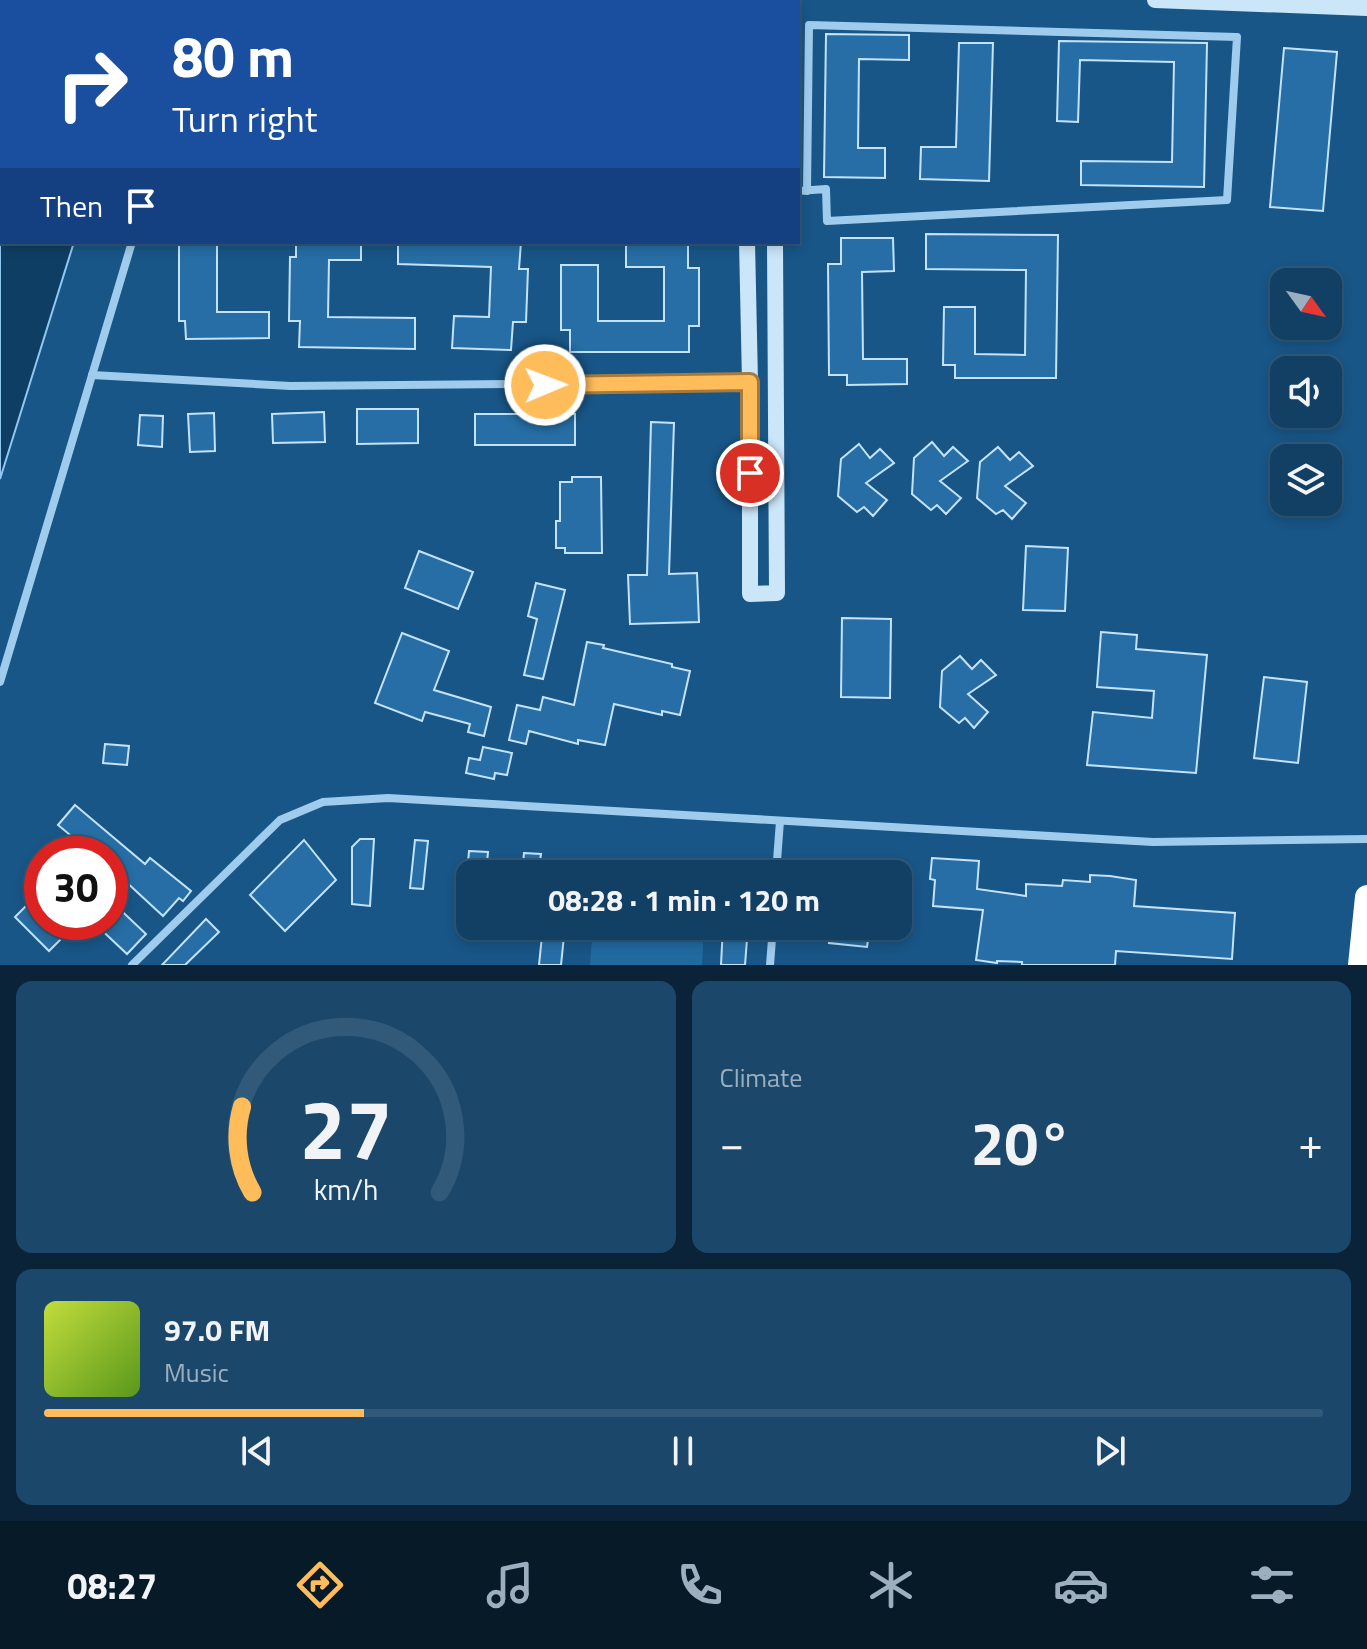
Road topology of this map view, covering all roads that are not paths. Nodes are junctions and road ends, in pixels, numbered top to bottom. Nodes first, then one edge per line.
1 (1155, 0) edge
2 (1367, 8) edge
3 (802, 191) edge
4 (131, 244) edge
5 (747, 244) edge
6 (775, 244) edge
7 (92, 375) junction
8 (750, 382) junction
9 (0, 682) edge
10 (780, 821) junction
11 (1367, 839) edge
12 (777, 860) edge
13 (1367, 897) edge
14 (772, 940) edge
15 (132, 965) edge
16 (770, 965) edge
17 (1360, 965) edge

1 - 2 street
3 - 3 street
4 - 7 street
5 - 8 street
6 - 8 street
7 - 8 street
7 - 9 street
10 - 11 street
10 - 12 street
10 - 15 street
13 - 17 highway
14 - 16 street

